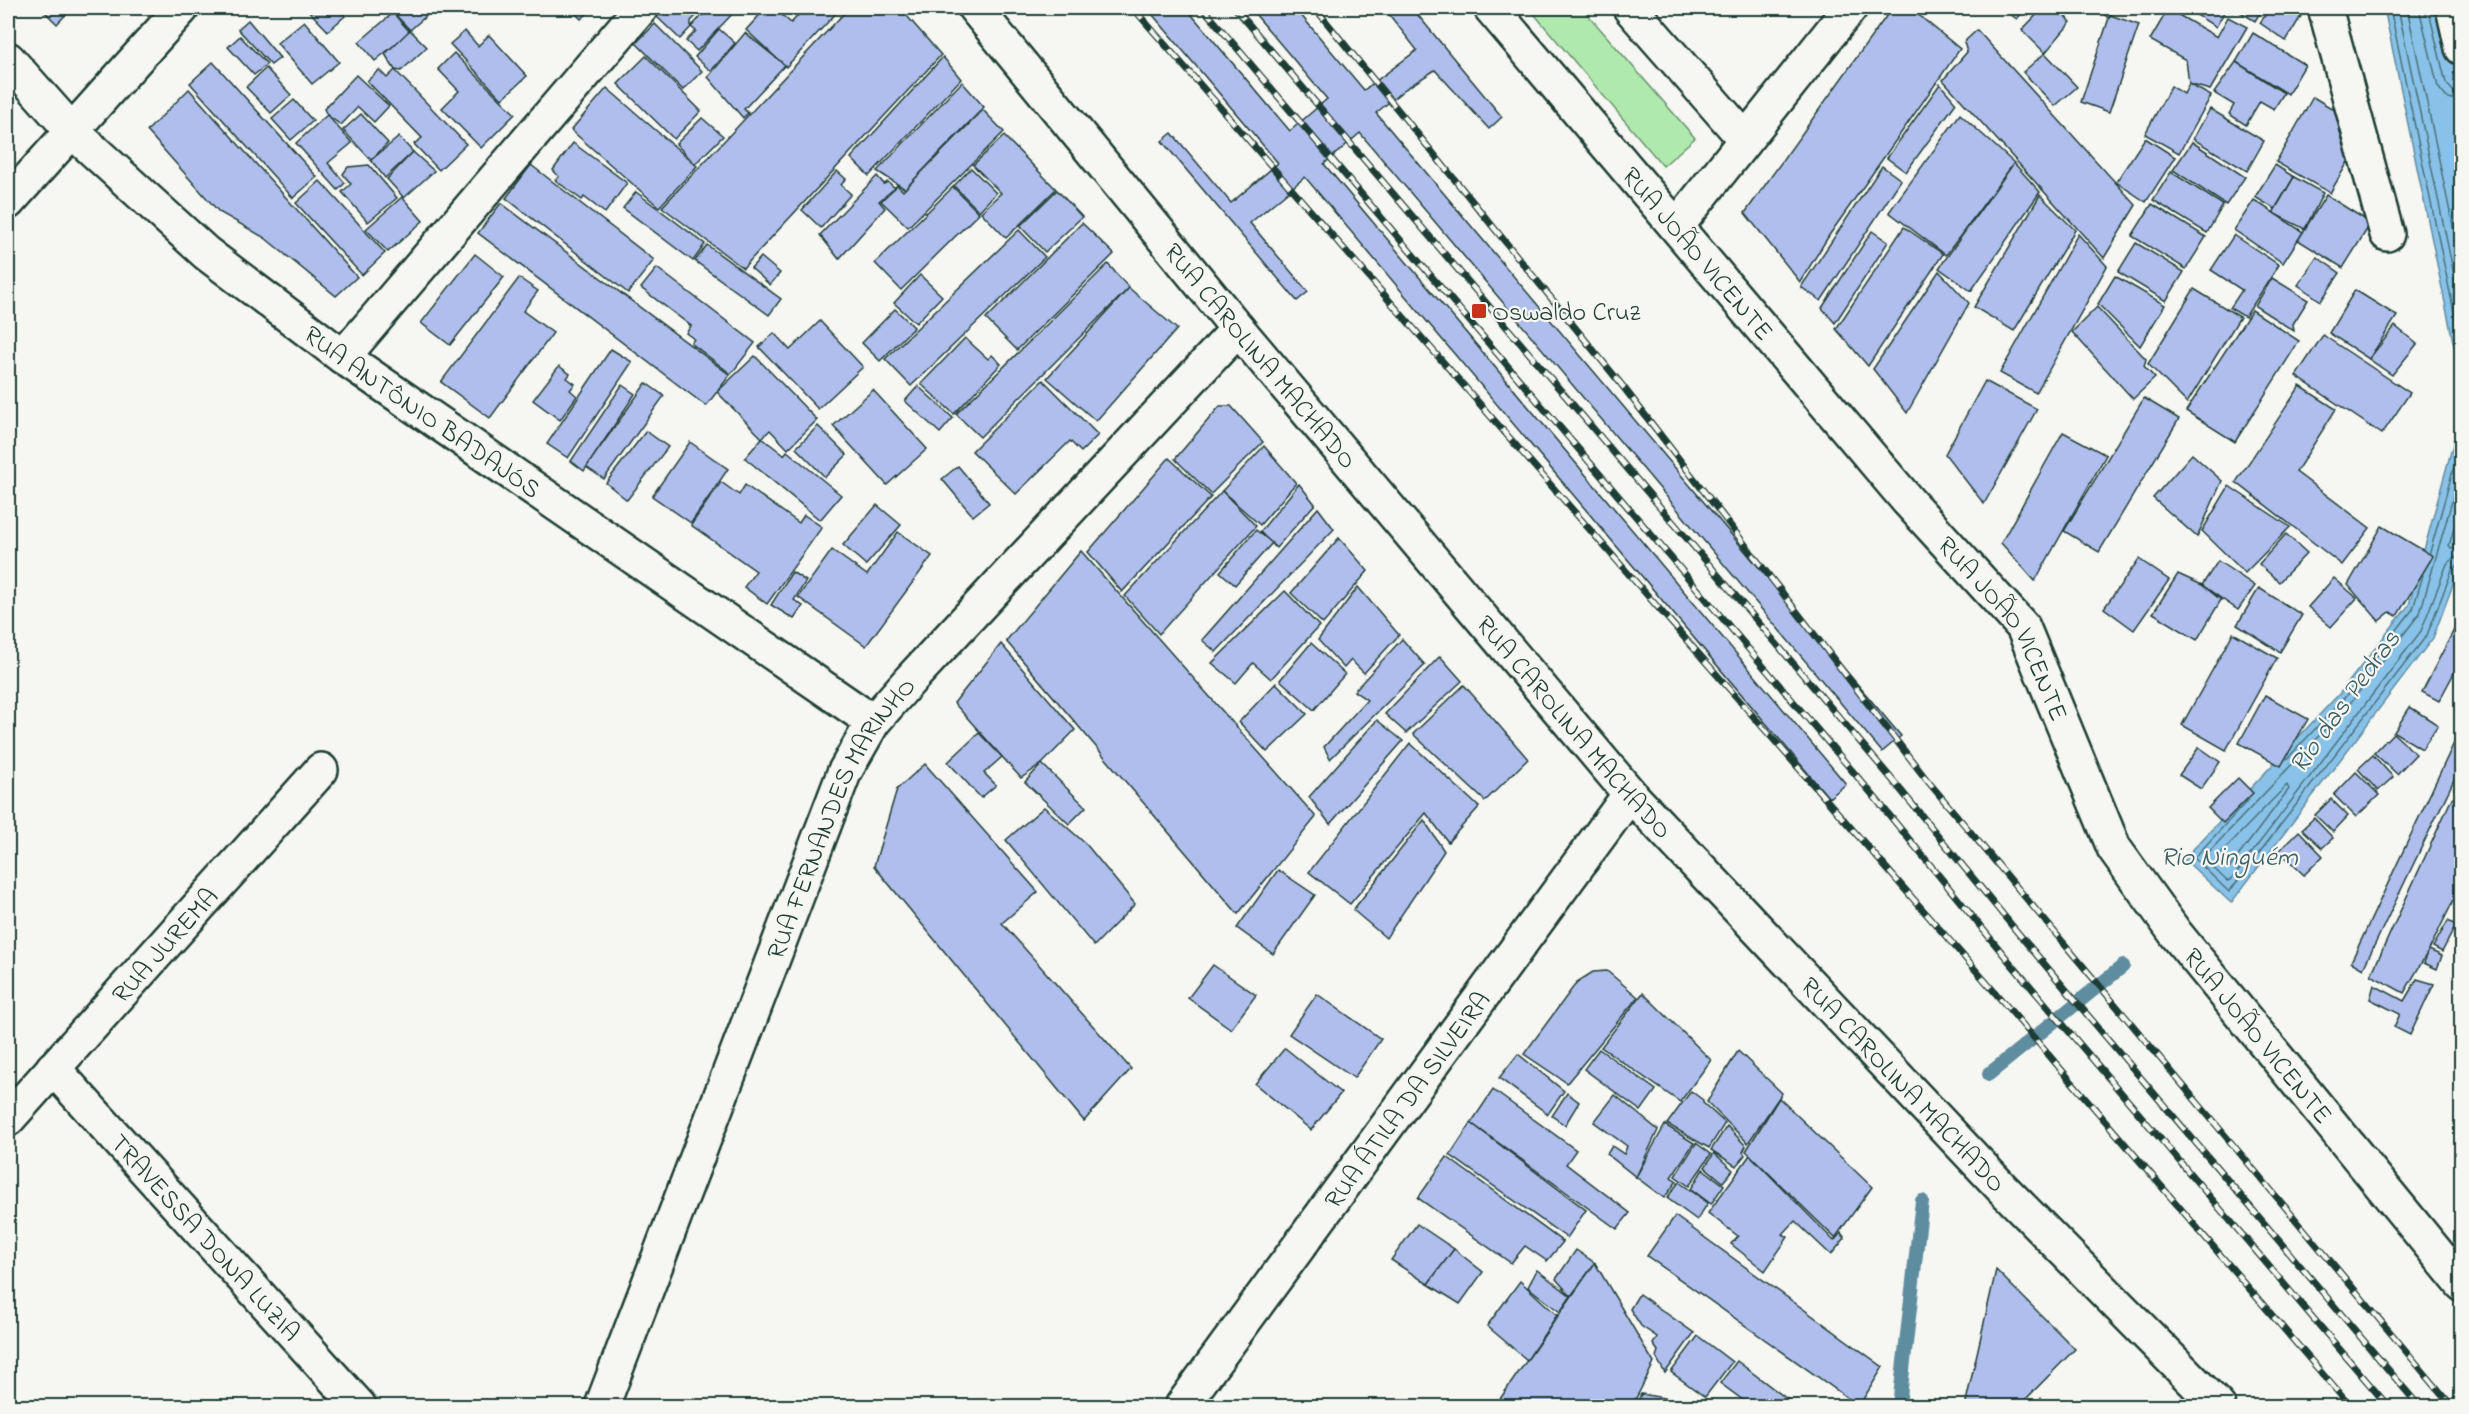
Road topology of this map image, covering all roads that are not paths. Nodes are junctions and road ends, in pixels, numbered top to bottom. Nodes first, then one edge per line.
1 (182, 8) edge
2 (641, 8) edge
3 (975, 8) edge
4 (1491, 8) edge
5 (1630, 8) edge
6 (1850, 8) edge
7 (2325, 8) edge
8 (2453, 8) edge
9 (2462, 48) edge
10 (8, 59) edge
11 (72, 131) junction
12 (1745, 139) junction
13 (8, 202) edge
14 (1677, 226) junction
15 (2387, 234) dead end
16 (1239, 329) junction
17 (344, 357) junction
18 (873, 722) junction
19 (321, 770) dead end
20 (1630, 794) junction
21 (53, 1068) junction
22 (8, 1119) edge
23 (2462, 1284) edge
24 (359, 1407) edge
25 (602, 1407) edge
26 (1182, 1407) edge
27 (2218, 1407) edge

1 - 11 street
2 - 17 street
3 - 16 street, RUA CAROLINA MACHADO
4 - 14 street, RUA JOÃO VICENTE
5 - 12 street
6 - 12 street
7 - 15 street
8 - 9 street
10 - 11 street, RUA ANTÔNIO BADAJÓS
11 - 13 street
11 - 17 street, RUA ANTÔNIO BADAJÓS
12 - 14 street
14 - 23 street, RUA JOÃO VICENTE
16 - 18 street, RUA FERNANDES MARINHO
16 - 20 street, RUA CAROLINA MACHADO
17 - 18 street, RUA ANTÔNIO BADAJÓS
18 - 25 street, RUA FERNANDES MARINHO
19 - 21 street, RUA JUREMA
20 - 26 street, RUA ÁTILA DA SILVEIRA
20 - 27 street, RUA CAROLINA MACHADO
21 - 22 street, RUA JUREMA
21 - 24 street, TRAVESSA DONA LUZIA

